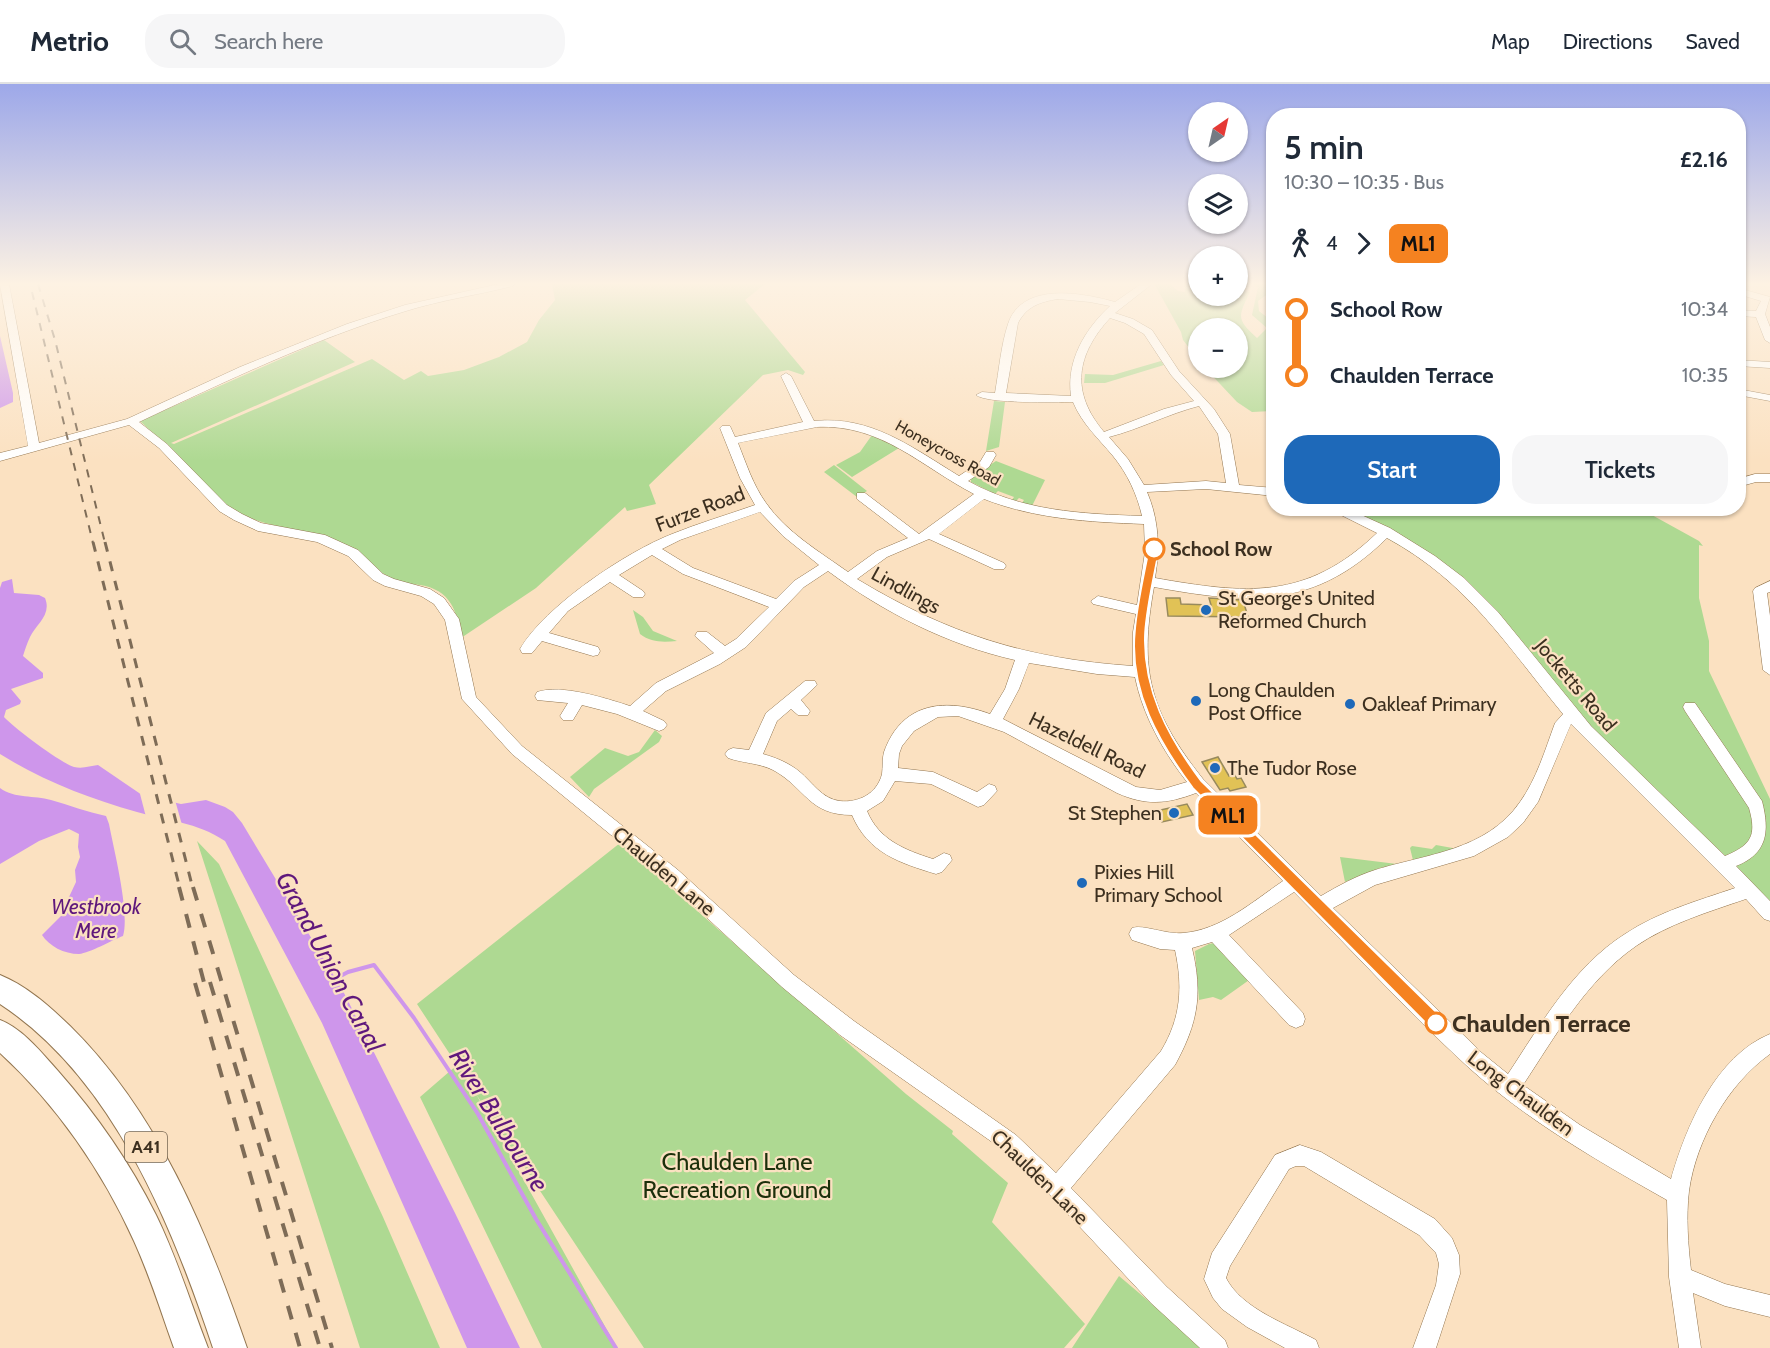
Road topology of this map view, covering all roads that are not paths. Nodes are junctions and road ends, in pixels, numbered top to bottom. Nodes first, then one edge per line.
1 (15, 343) edge
2 (309, 343) edge
3 (1009, 343) edge
4 (1086, 343) edge
5 (1155, 343) edge
6 (1746, 364) edge
7 (1769, 366) edge
8 (786, 376) dead end
9 (1746, 394) edge
10 (982, 395) dead end
11 (1000, 397) junction
12 (1770, 398) edge
13 (1077, 399) junction
14 (1202, 402) junction
15 (132, 420) junction
16 (810, 425) junction
17 (726, 428) dead end
18 (1101, 436) junction
19 (732, 441) junction
20 (34, 448) junction
21 (990, 455) dead end
22 (0, 457) edge
23 (1770, 478) edge
24 (961, 480) junction
25 (1746, 481) edge
26 (1233, 487) junction
27 (1140, 489) junction
28 (1266, 491) edge
29 (982, 494) junction
30 (861, 496) dead end
31 (762, 507) junction
32 (1351, 516) edge
33 (1150, 520) junction
34 (1386, 531) junction
35 (930, 534) junction
36 (916, 538) junction
37 (652, 549) junction
38 (828, 565) junction
39 (999, 566) dead end
40 (609, 575) junction
41 (848, 579) junction
42 (1149, 581) junction
43 (1770, 586) edge
44 (638, 594) dead end
45 (1098, 601) dead end
46 (778, 605) junction
47 (1144, 611) junction
48 (540, 635) junction
49 (702, 636) dead end
50 (527, 649) dead end
51 (593, 651) dead end
52 (725, 654) junction
53 (1023, 658) junction
54 (1770, 670) edge
55 (1142, 672) junction
56 (810, 685) dead end
57 (542, 696) dead end
58 (578, 699) junction
59 (791, 700) junction
60 (1690, 707) dead end
61 (803, 711) dead end
62 (633, 712) junction
63 (1571, 715) junction
64 (568, 716) dead end
65 (993, 723) junction
66 (659, 725) dead end
67 (733, 754) dead end
68 (754, 757) junction
69 (890, 774) junction
70 (1197, 785) junction
71 (989, 791) dead end
72 (857, 807) junction
73 (944, 860) dead end
74 (1722, 864) junction
75 (1295, 882) junction
76 (1748, 891) junction
77 (1321, 906) junction
78 (1770, 914) edge
79 (1138, 934) dead end
80 (1217, 934) junction
81 (1182, 943) junction
82 (0, 988) edge
83 (1296, 1018) dead end
84 (0, 1034) edge
85 (1770, 1043) edge
86 (1510, 1088) junction
87 (1057, 1188) junction
88 (1678, 1194) junction
89 (1680, 1277) junction
90 (1770, 1306) edge
91 (191, 1348) edge
92 (230, 1348) edge
93 (1217, 1348) edge
94 (1308, 1348) edge
95 (1424, 1348) edge
96 (1690, 1348) edge

1 - 20 street
2 - 15 street
3 - 11 street
4 - 13 street
5 - 14 street
6 - 7 street
8 - 16 street
9 - 12 street
10 - 11 street
11 - 13 street
13 - 18 street, Long Chaulden
14 - 18 street
14 - 26 street
15 - 20 street
15 - 87 street, Chaulden Lane
16 - 19 street, Honeycross Road
16 - 24 street, Honeycross Road
17 - 19 street, Lindlings
18 - 27 street, Long Chaulden
19 - 31 street, Lindlings
20 - 22 street
21 - 24 street
23 - 25 street
24 - 29 street, Honeycross Road
26 - 27 street
26 - 28 street
27 - 33 street, Long Chaulden
29 - 33 street, Honeycross Road
29 - 35 street
30 - 36 street
31 - 37 street, Furze Road
31 - 38 street, Lindlings
32 - 34 street, Jocketts Road
33 - 42 street, Long Chaulden
34 - 42 street
34 - 63 street, Jocketts Road
35 - 36 street
35 - 39 street
36 - 41 street
37 - 40 street, Furze Road
37 - 46 street
38 - 41 street, Lindlings
38 - 46 street
40 - 44 street
40 - 48 street, Furze Road
41 - 53 street, Lindlings
42 - 47 street, Long Chaulden
43 - 54 street
45 - 47 street
46 - 52 street
47 - 55 street, Long Chaulden
48 - 50 street, Furze Road
48 - 51 street
49 - 52 street
52 - 62 street
53 - 55 street, Lindlings
53 - 65 street
55 - 70 street, Long Chaulden
56 - 59 street
57 - 58 street
58 - 62 street
58 - 64 street
59 - 61 street
59 - 68 street
60 - 74 street
62 - 66 street
63 - 74 street, Jocketts Road
63 - 77 street
65 - 69 street, Hazeldell Road
65 - 70 street, Hazeldell Road
67 - 68 street
68 - 72 street
69 - 71 street
69 - 72 street
70 - 75 street, Long Chaulden
72 - 73 street
74 - 76 street, Jocketts Road
75 - 77 street, Long Chaulden
75 - 80 street
76 - 78 street, Jocketts Road
76 - 86 street
77 - 86 street, Long Chaulden
79 - 81 street
80 - 81 street
80 - 83 street
81 - 87 street
82 - 92 highway, A41
84 - 91 highway, A41
85 - 88 street
86 - 88 street, Long Chaulden
87 - 93 street, Chaulden Lane
88 - 89 street
89 - 90 street
89 - 96 street
94 - 95 street

